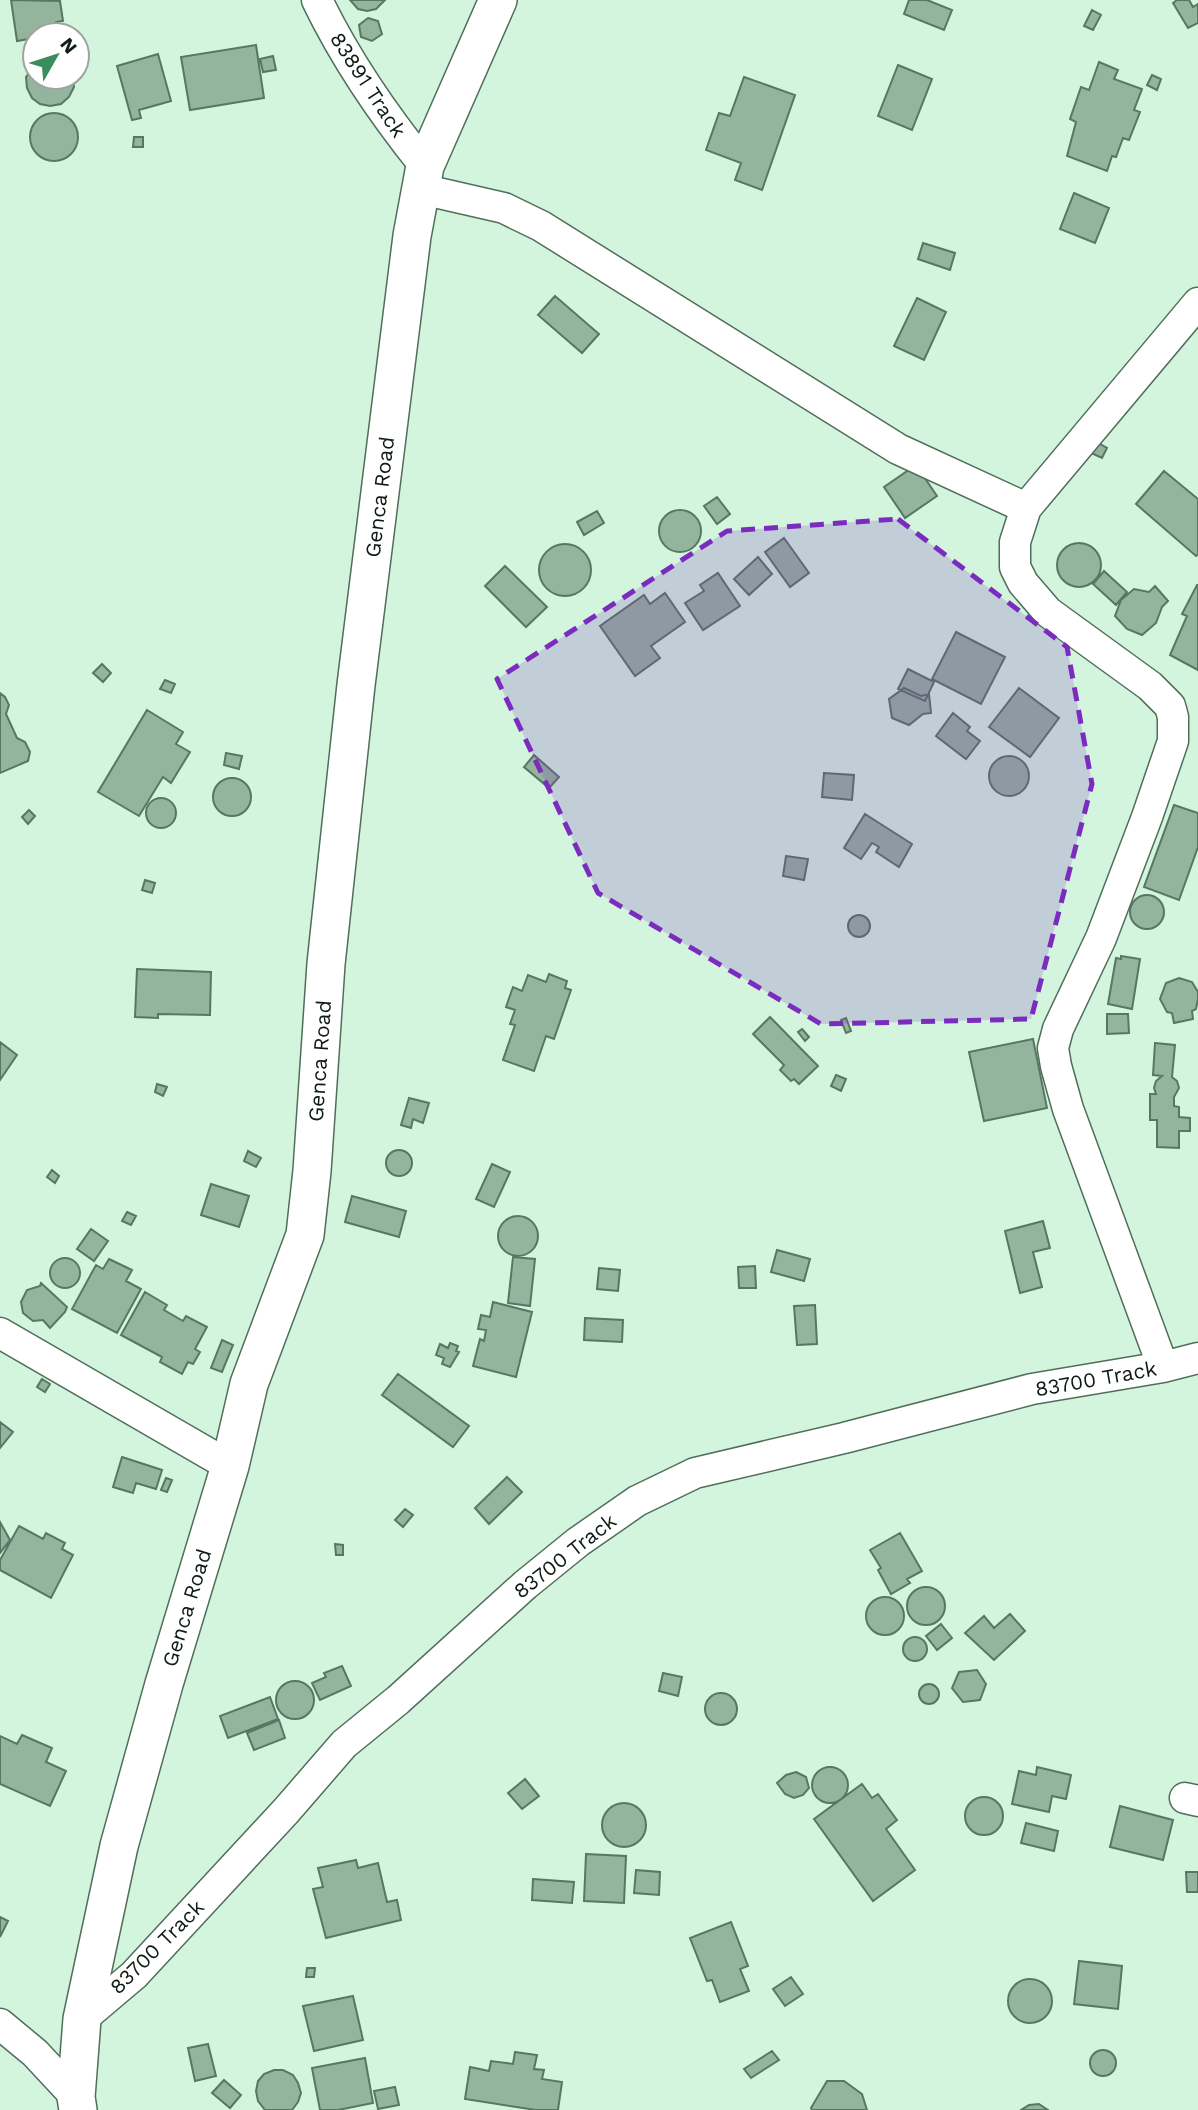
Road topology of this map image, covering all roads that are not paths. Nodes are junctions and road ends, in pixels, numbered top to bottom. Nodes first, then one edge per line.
1 (317, 0) edge
2 (498, 0) edge
3 (423, 177) junction
4 (1198, 303) edge
5 (1026, 508) junction
6 (0, 1333) edge
7 (1198, 1358) edge
8 (1163, 1367) junction
9 (230, 1466) junction
10 (82, 2019) junction
11 (0, 2024) edge
12 (77, 2103) edge

1 - 3 street, 83891 Track
2 - 3 street, Genca Road
3 - 5 street
3 - 9 street, Genca Road
4 - 5 street
5 - 8 street
6 - 9 street
7 - 8 street, 83700 Track
8 - 10 street, 83700 Track
9 - 10 street, Genca Road
10 - 12 street, Genca Road
11 - 12 street

